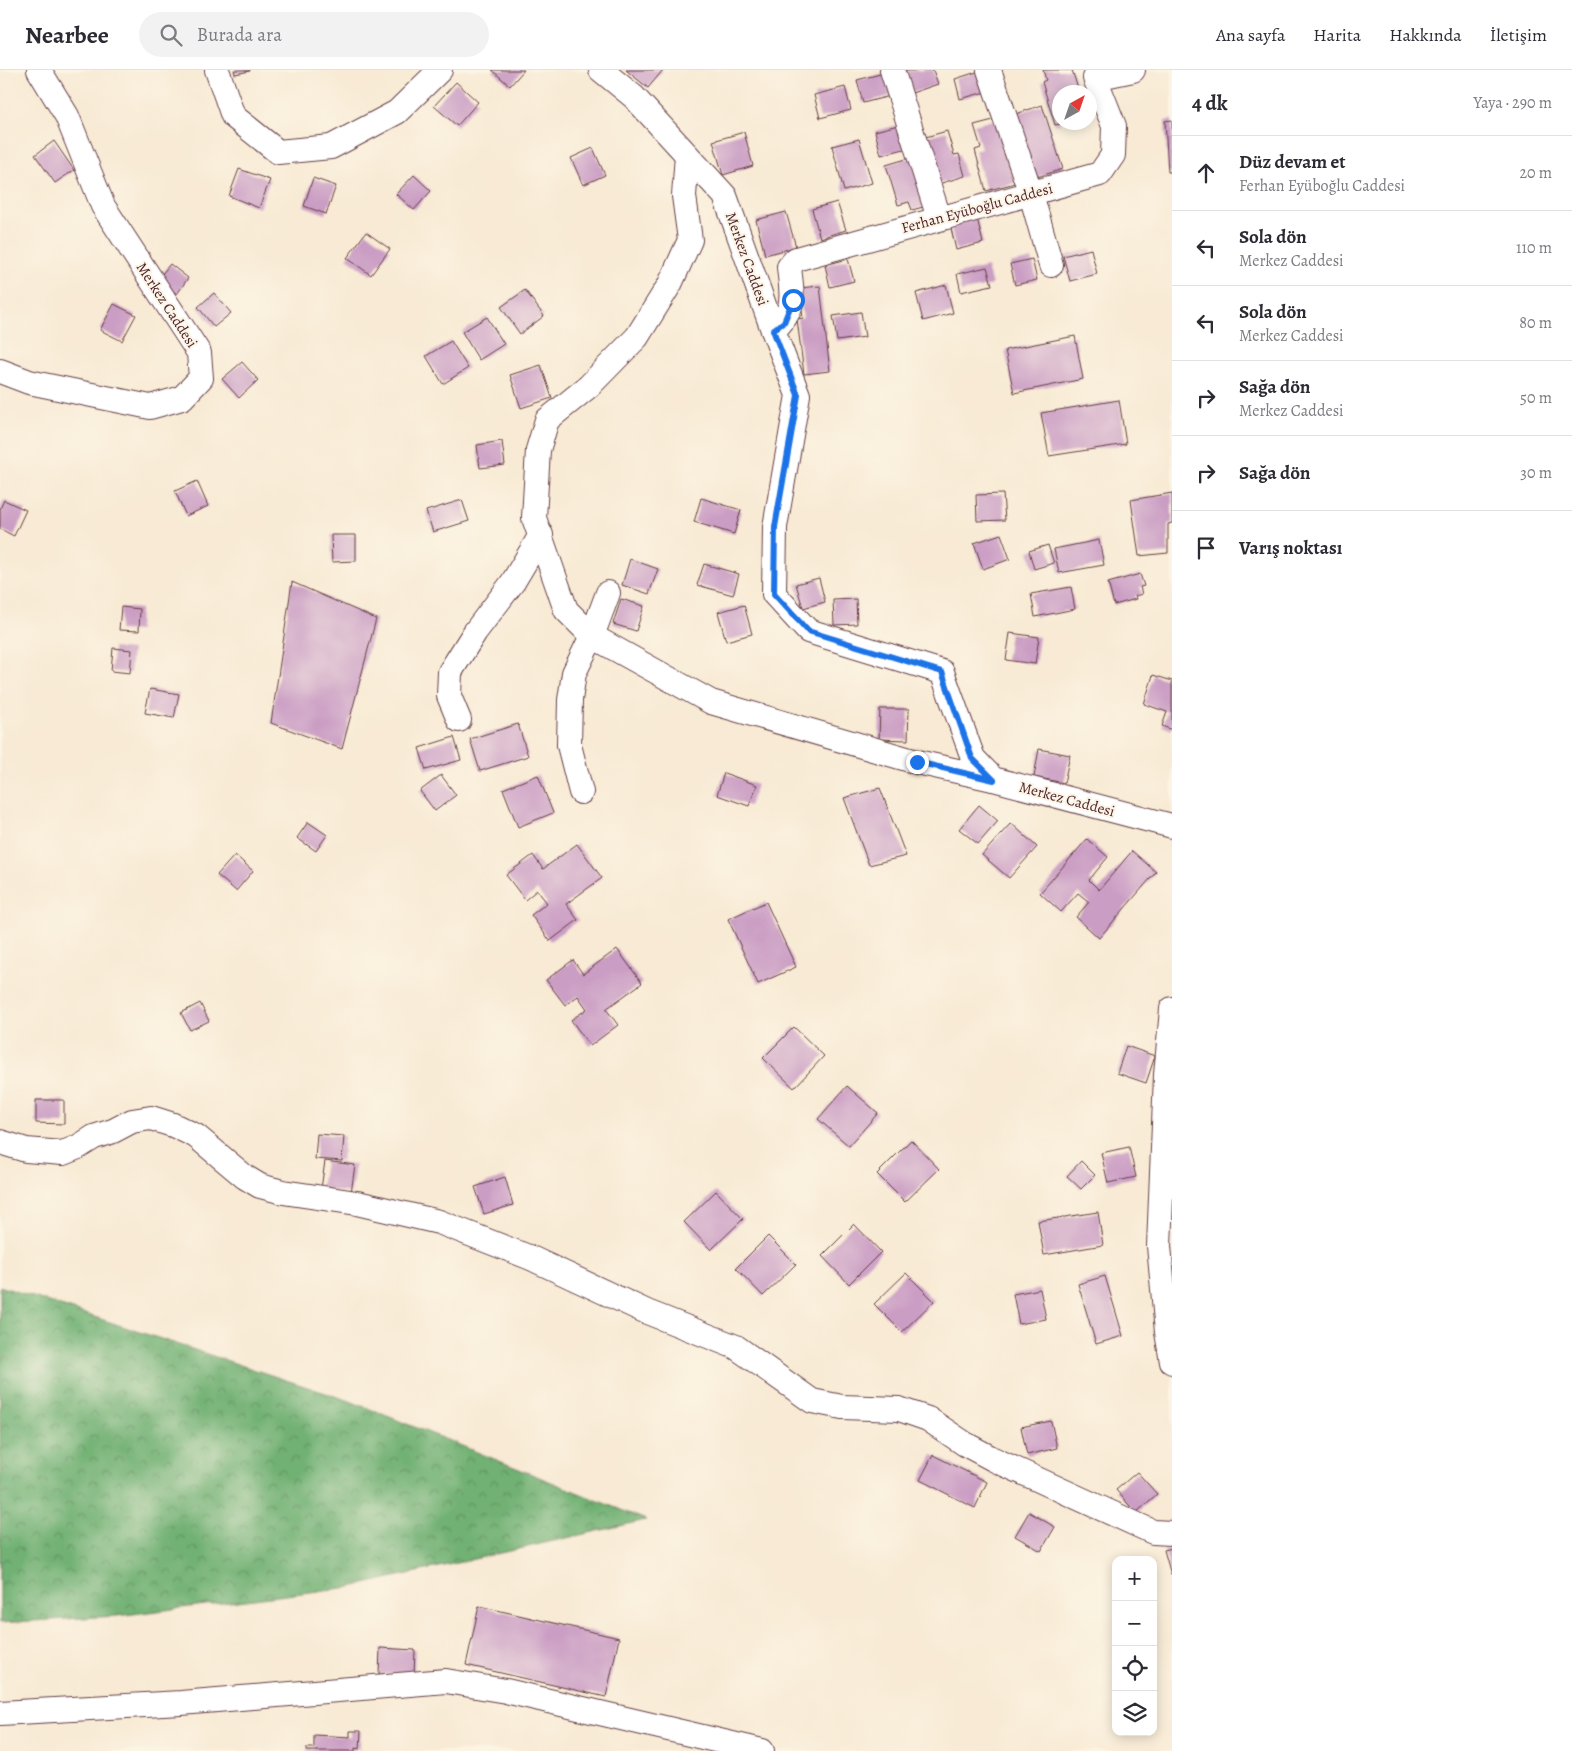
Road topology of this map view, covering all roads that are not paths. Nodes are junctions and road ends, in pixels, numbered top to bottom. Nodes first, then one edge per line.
1 (39, 70) edge
2 (218, 70) edge
3 (440, 70) edge
4 (601, 70) edge
5 (892, 70) edge
6 (989, 70) edge
7 (1133, 70) edge
8 (1094, 74) edge
9 (687, 155) junction
10 (1031, 194) junction
11 (939, 218) junction
12 (1051, 265) dead end
13 (773, 330) junction
14 (0, 371) edge
15 (541, 535) junction
16 (608, 593) dead end
17 (592, 636) junction
18 (459, 720) dead end
19 (994, 780) junction
20 (581, 792) dead end
21 (1172, 826) edge
22 (1172, 1009) edge
23 (0, 1142) edge
24 (1172, 1362) edge
25 (1172, 1533) edge
26 (0, 1713) edge
27 (762, 1751) edge

1 - 14 street, Merkez Caddesi
2 - 3 street
4 - 9 street, Merkez Caddesi
5 - 11 street
6 - 10 street
7 - 8 street, Ferhan Eyüboğlu Caddesi
8 - 10 street, Ferhan Eyüboğlu Caddesi
9 - 13 street, Merkez Caddesi
9 - 15 street
10 - 11 street, Ferhan Eyüboğlu Caddesi
10 - 12 street
11 - 13 street, Ferhan Eyüboğlu Caddesi
13 - 19 street, Merkez Caddesi
15 - 17 street
15 - 18 street
16 - 17 street
17 - 19 street
17 - 20 street
19 - 21 street, Merkez Caddesi
22 - 24 street
23 - 25 street
26 - 27 street

